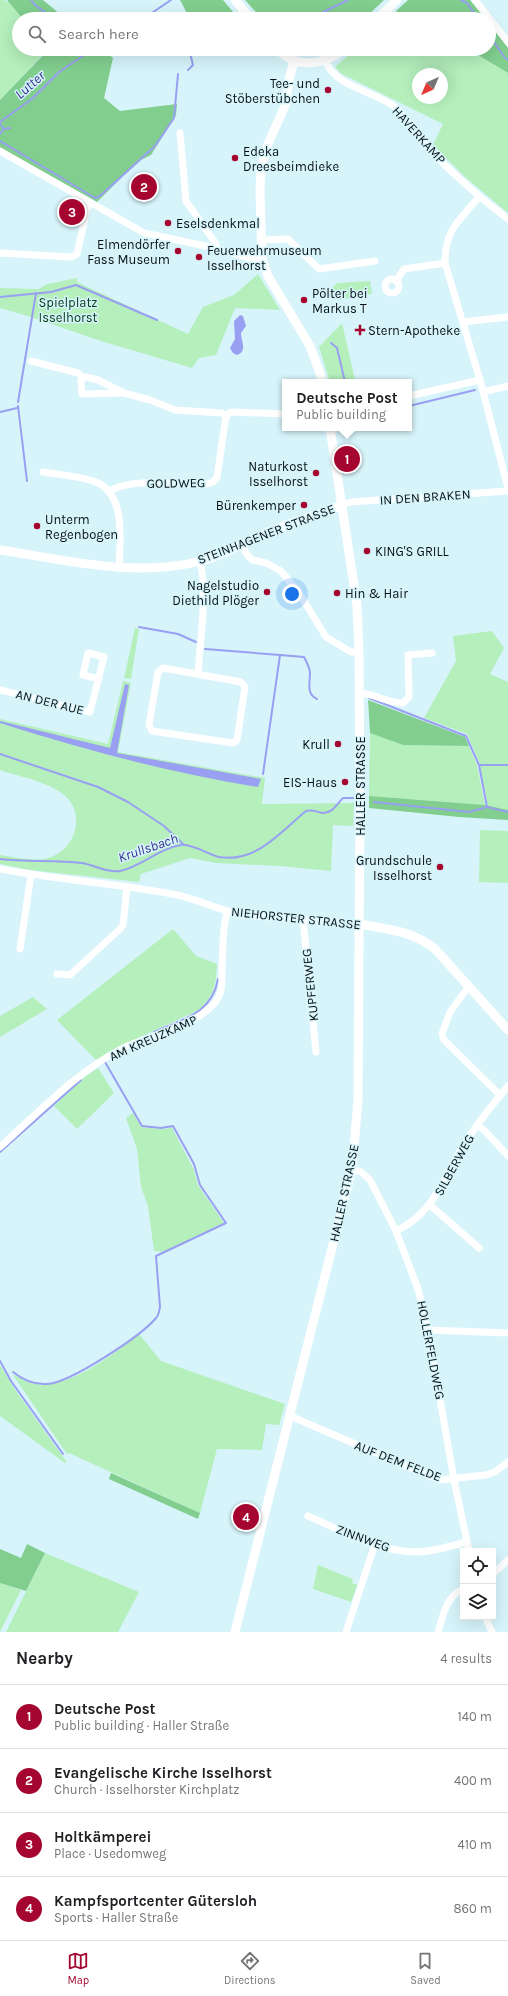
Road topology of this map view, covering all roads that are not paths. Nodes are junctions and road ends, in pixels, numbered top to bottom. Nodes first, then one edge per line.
1 (234, 0) edge
2 (397, 0) edge
3 (475, 0) edge
4 (245, 12) edge
5 (384, 12) edge
6 (484, 12) edge
7 (496, 27) edge
8 (508, 42) edge
9 (287, 56) edge
10 (336, 56) edge
11 (294, 61) junction
12 (325, 61) junction
13 (180, 133) dead end
14 (0, 151) edge
15 (479, 197) junction
16 (90, 203) junction
17 (508, 219) edge
18 (262, 240) junction
19 (215, 248) junction
20 (0, 254) edge
21 (262, 259) junction
22 (375, 261) dead end
23 (445, 263) junction
24 (396, 280) dead end
25 (508, 316) edge
26 (463, 322) junction
27 (31, 361) dead end
28 (83, 378) junction
29 (323, 379) edge
30 (480, 380) junction
31 (508, 386) edge
32 (483, 392) junction
33 (124, 394) junction
34 (412, 395) edge
35 (282, 414) edge
36 (226, 416) junction
37 (330, 431) edge
38 (43, 472) dead end
39 (508, 489) edge
40 (109, 492) junction
41 (342, 506) junction
42 (241, 544) junction
43 (0, 550) edge
44 (200, 561) junction
45 (119, 568) junction
46 (359, 652) junction
47 (432, 653) dead end
48 (198, 674) junction
49 (98, 679) dead end
50 (0, 690) edge
51 (360, 693) junction
52 (0, 869) edge
53 (31, 875) junction
54 (127, 886) junction
55 (227, 912) junction
56 (303, 919) junction
57 (359, 924) junction
58 (20, 949) dead end
59 (57, 974) dead end
60 (469, 986) junction
61 (508, 1030) edge
62 (316, 1052) dead end
63 (508, 1086) edge
64 (500, 1096) junction
65 (477, 1125) junction
66 (0, 1147) edge
67 (508, 1156) edge
68 (352, 1169) junction
69 (430, 1205) junction
70 (396, 1231) junction
71 (479, 1248) dead end
72 (428, 1330) junction
73 (508, 1333) edge
74 (290, 1416) junction
75 (508, 1462) edge
76 (454, 1480) junction
77 (308, 1516) dead end
78 (467, 1542) junction
79 (375, 1544) junction
80 (468, 1548) edge
81 (508, 1560) edge
82 (496, 1571) edge
83 (460, 1591) edge
84 (486, 1620) edge
85 (235, 1632) edge
86 (346, 1632) edge
87 (438, 1632) edge
88 (492, 1632) edge

1 - 4 street
2 - 5 street
3 - 6 street
7 - 8 street
9 - 11 street
10 - 12 street
11 - 12 street
11 - 18 street
12 - 15 street, HAVERKAMP
13 - 19 street
14 - 16 street
15 - 17 street, HAVERKAMP
15 - 23 street
16 - 19 street
16 - 20 street
18 - 21 street
18 - 22 street
19 - 21 street
21 - 29 street
23 - 24 street
23 - 26 street, IN DEN BRAKEN
25 - 26 street
26 - 30 street, IN DEN BRAKEN
27 - 28 street
28 - 33 street
28 - 33 street
30 - 32 street, IN DEN BRAKEN
30 - 34 street
31 - 32 street
32 - 39 street, IN DEN BRAKEN
33 - 36 street
35 - 36 street
36 - 40 street, GOLDWEG
37 - 41 street, HALLER STRASSE
38 - 40 street
39 - 41 street, IN DEN BRAKEN
40 - 45 street
41 - 42 street, STEINHAGENER STRASSE
41 - 46 street, HALLER STRASSE
42 - 44 street, STEINHAGENER STRASSE
42 - 46 street
43 - 45 street, STEINHAGENER STRASSE
44 - 45 street, STEINHAGENER STRASSE
44 - 48 street
46 - 51 street, HALLER STRASSE
47 - 51 street
48 - 48 street
49 - 50 street, AN DER AUE
51 - 57 street, HALLER STRASSE
52 - 53 street, NIEHORSTER STRASSE
53 - 54 street, NIEHORSTER STRASSE
53 - 58 street
54 - 55 street, NIEHORSTER STRASSE
54 - 59 street
55 - 56 street, NIEHORSTER STRASSE
55 - 66 street, AM KREUZKAMP
56 - 57 street, NIEHORSTER STRASSE
56 - 62 street, KUPFERWEG
57 - 60 street, NIEHORSTER STRASSE
57 - 68 street, HALLER STRASSE
60 - 61 street, NIEHORSTER STRASSE
60 - 64 street
63 - 64 street, SILBERWEG
64 - 65 street, SILBERWEG
65 - 67 street, SILBERWEG
65 - 69 street, SILBERWEG
68 - 70 street, HOLLERFELDWEG
68 - 74 street, HALLER STRASSE
69 - 70 street, SILBERWEG
69 - 71 street, SILBERWEG
70 - 72 street, HOLLERFELDWEG
72 - 73 street
72 - 76 street, HOLLERFELDWEG
74 - 76 street, AUF DEM FELDE
74 - 85 street, HALLER STRASSE
75 - 76 street, AUF DEM FELDE
76 - 78 street, HOLLERFELDWEG
77 - 79 street, ZINNWEG
78 - 79 street, ZINNWEG
78 - 80 street, HOLLERFELDWEG
79 - 86 street
81 - 82 street
83 - 87 street
84 - 88 street

